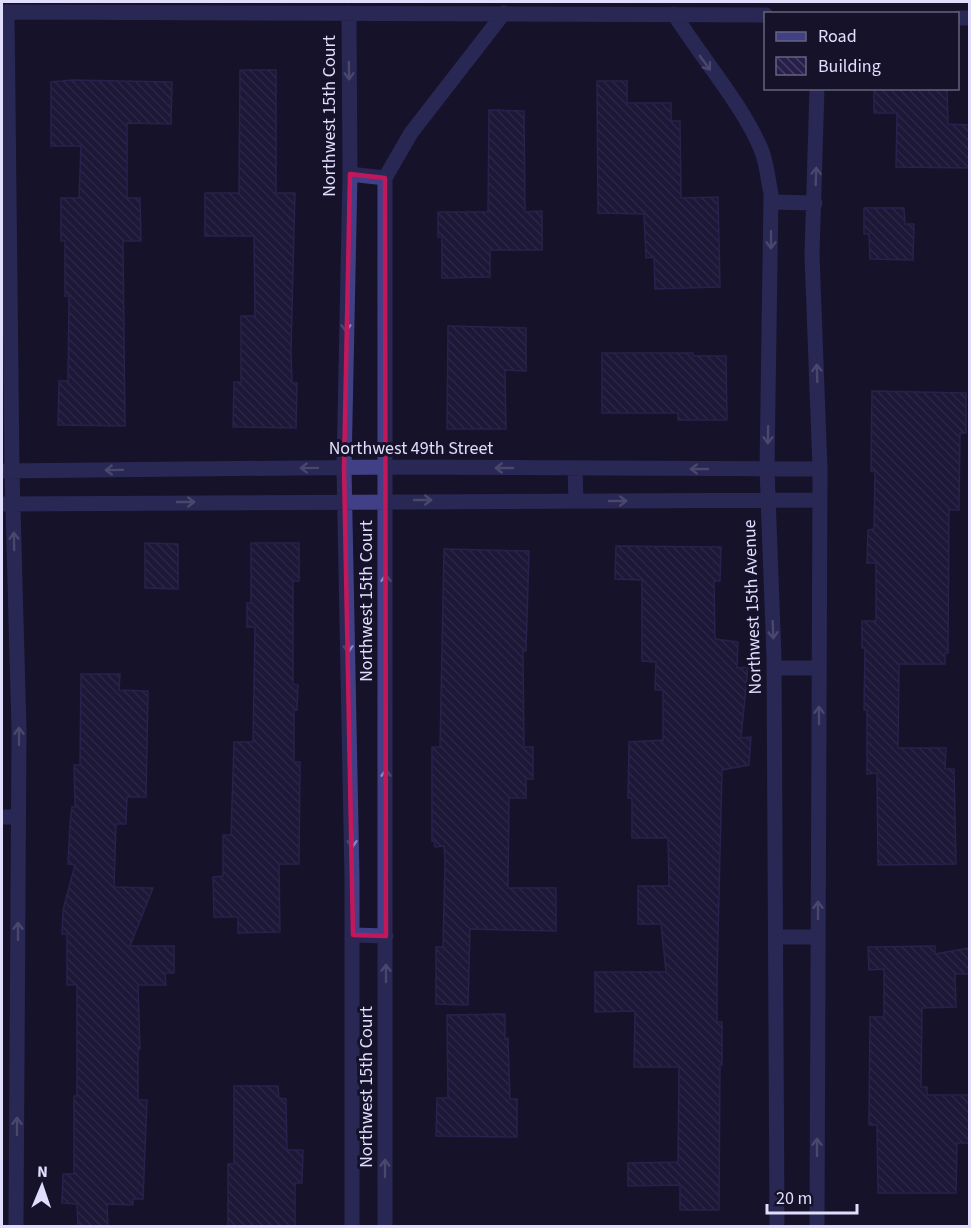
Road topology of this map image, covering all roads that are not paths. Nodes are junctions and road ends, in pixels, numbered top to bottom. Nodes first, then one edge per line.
1 (609, 7) edge
2 (4, 12) edge
3 (349, 13) junction
4 (504, 13) junction
5 (674, 14) junction
6 (764, 15) edge
7 (817, 90) edge
8 (350, 174) junction
9 (386, 178) junction
10 (771, 202) junction
11 (814, 203) junction
12 (6, 249) edge
13 (386, 467) junction
14 (344, 468) junction
15 (575, 468) junction
16 (767, 469) junction
17 (820, 469) junction
18 (7, 471) edge
19 (386, 500) junction
20 (820, 500) junction
21 (345, 501) junction
22 (576, 501) junction
23 (768, 502) junction
24 (7, 504) edge
25 (774, 668) junction
26 (819, 668) junction
27 (2, 817) edge
28 (18, 817) junction
29 (353, 935) junction
30 (386, 936) junction
31 (776, 937) junction
32 (818, 937) junction
33 (2, 1082) edge
34 (17, 1082) junction
35 (16, 1227) edge
36 (352, 1227) edge
37 (385, 1227) edge
38 (777, 1227) edge
39 (817, 1227) edge

1 - 4 street
1 - 5 street
2 - 3 street
2 - 12 street
3 - 4 street
3 -> 8 street, Northwest 15th Court
4 - 9 street, Northwest 15th Court
5 - 6 street
5 -> 10 street, Northwest 15th Avenue
11 -> 7 street
8 - 9 street
8 -> 14 street, Northwest 15th Court
9 - 13 street, Northwest 15th Court
10 - 11 street
10 -> 16 street, Northwest 15th Avenue
17 -> 11 street
12 - 18 street
13 - 14 street, Northwest 49th Street
15 -> 13 street, Northwest 49th Street
13 - 19 street, Northwest 15th Court
14 -> 18 street, Northwest 49th Street
14 - 21 street, Northwest 15th Court
16 -> 15 street, Northwest 49th Street
15 - 22 street
16 - 17 street, Northwest 49th Street
16 - 23 street, Northwest 15th Avenue
17 - 20 street
18 - 24 street
19 - 21 street
19 -> 22 street
30 -> 19 street, Northwest 15th Court
20 - 23 street
20 - 26 street
24 -> 21 street
21 -> 29 street, Northwest 15th Court
22 -> 23 street
23 -> 25 street, Northwest 15th Avenue
28 -> 24 street
25 - 26 street
25 - 31 street, Northwest 15th Avenue
32 -> 26 street
27 - 28 street
34 -> 28 street
29 - 30 street
29 - 36 street, Northwest 15th Court
37 -> 30 street, Northwest 15th Court
31 - 32 street
31 - 38 street, Northwest 15th Avenue
39 -> 32 street
33 - 34 street
35 -> 34 street

